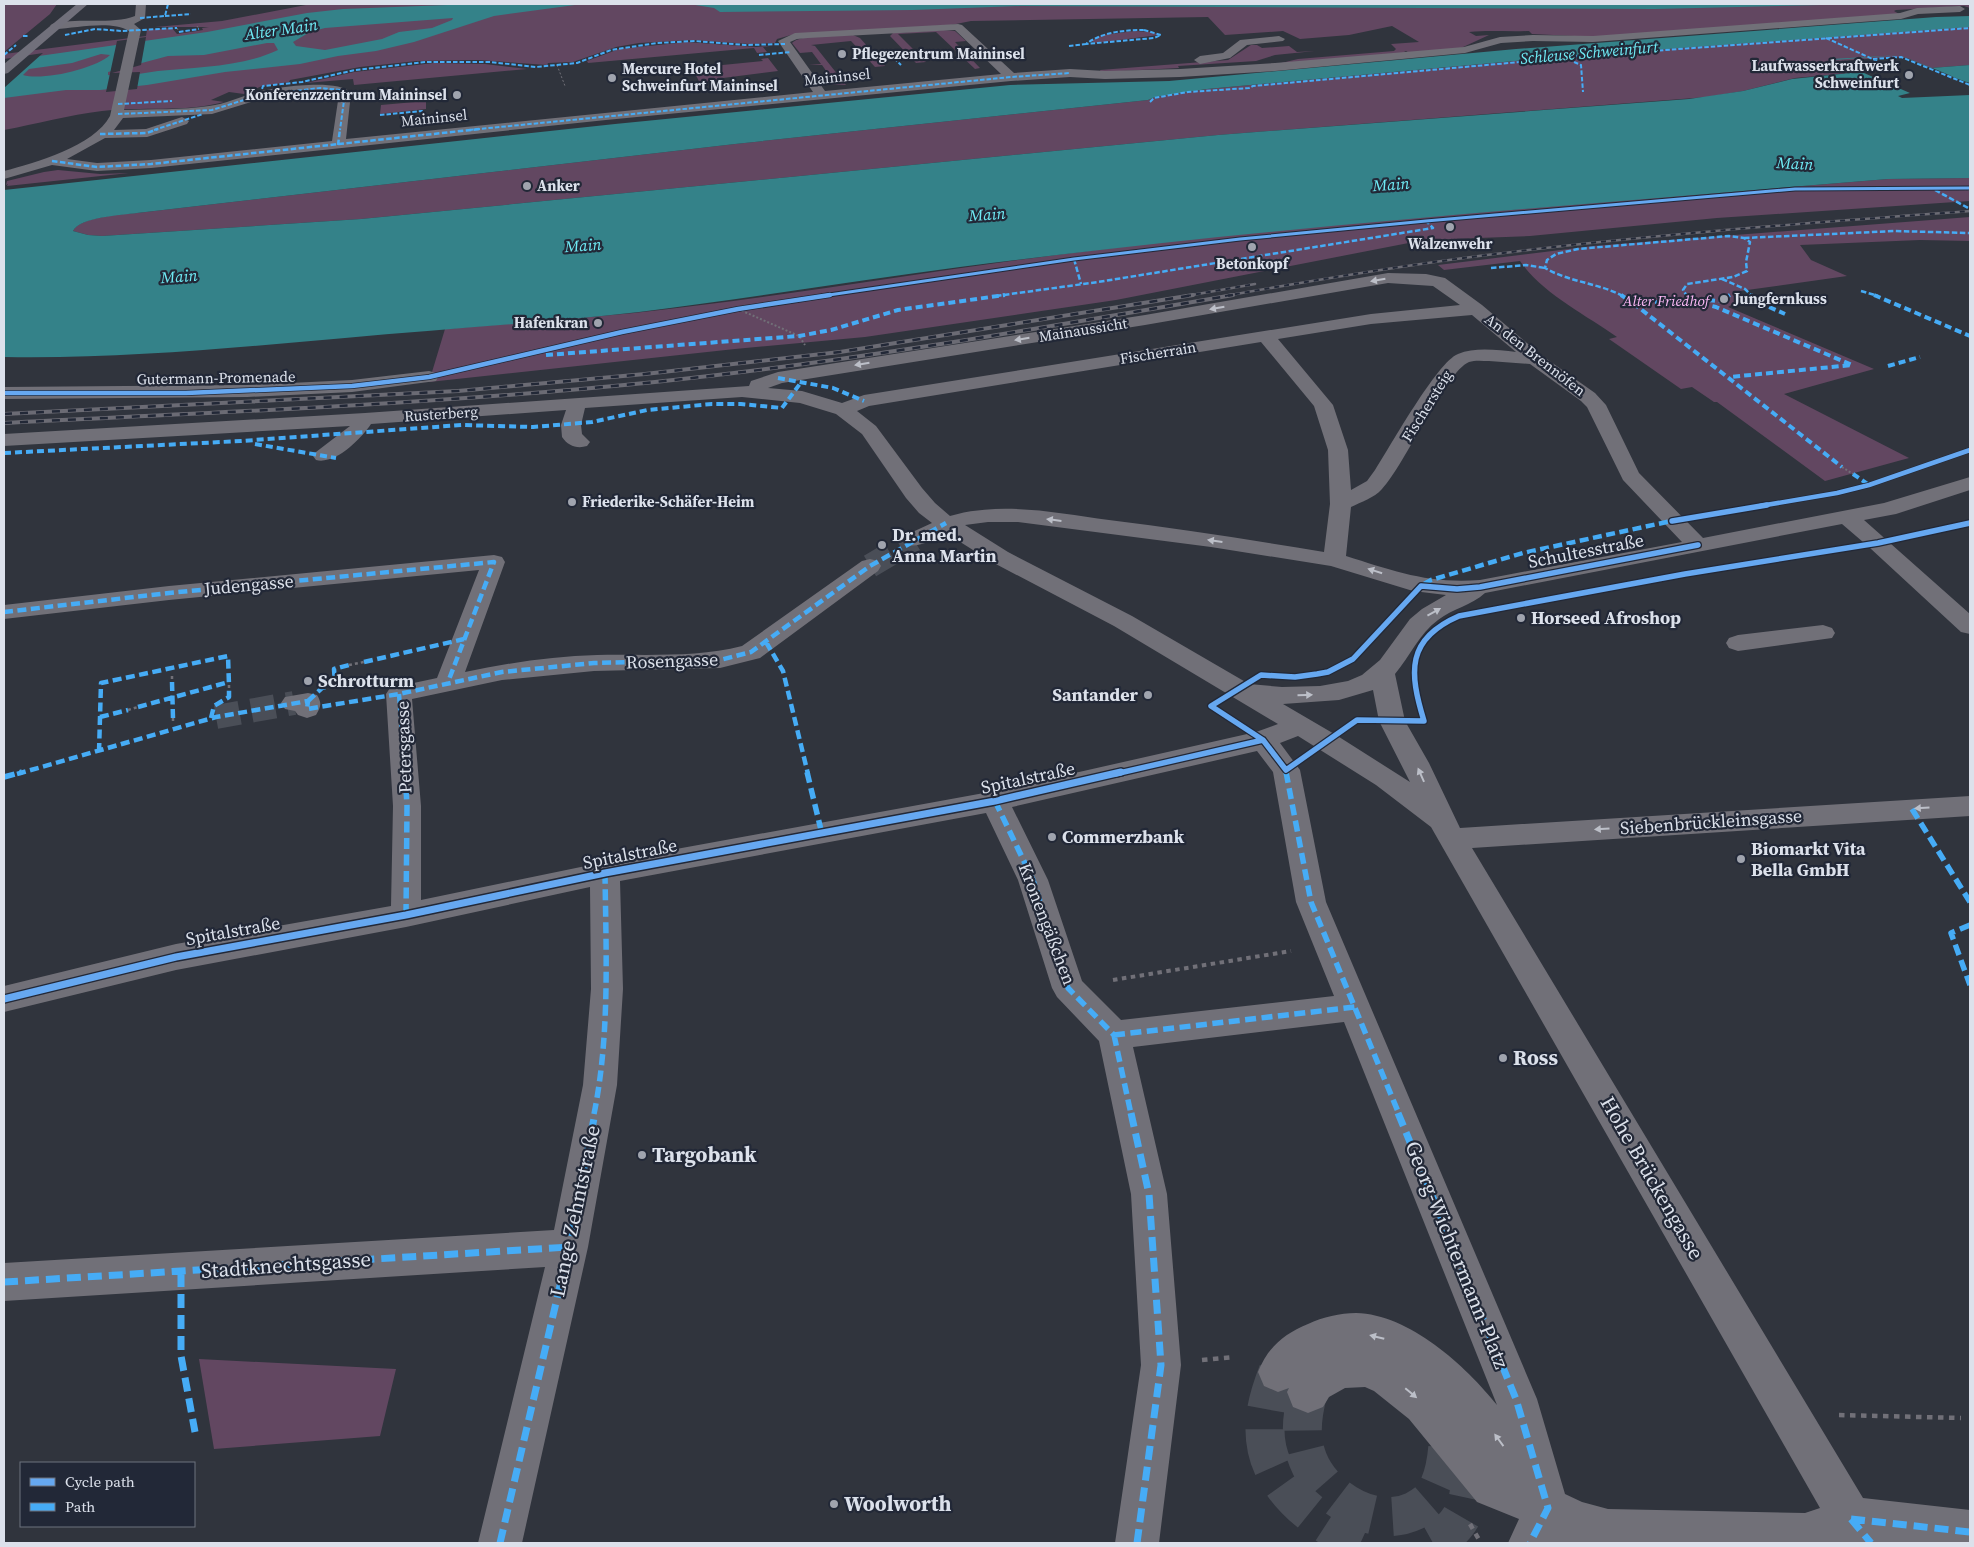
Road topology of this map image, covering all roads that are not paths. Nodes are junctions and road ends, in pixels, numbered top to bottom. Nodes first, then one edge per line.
1 (83, 4) edge
2 (141, 4) edge
3 (1960, 9) dead end
4 (124, 24) junction
5 (56, 26) junction
6 (1279, 39) dead end
7 (1393, 49) dead end
8 (1253, 67) junction
9 (4, 70) edge
10 (1070, 73) junction
11 (1011, 77) junction
12 (821, 95) junction
13 (118, 109) junction
14 (212, 110) junction
15 (100, 134) junction
16 (338, 145) junction
17 (52, 161) junction
18 (4, 175) edge
19 (1426, 278) joint
20 (1476, 309) junction
21 (1265, 336) junction
22 (1535, 360) junction
23 (429, 377) dead end
24 (742, 391) junction
25 (4, 393) edge
26 (577, 404) junction
27 (843, 410) junction
28 (365, 419) junction
29 (4, 440) edge
30 (580, 442) dead end
31 (323, 456) dead end
32 (1970, 483) edge
33 (1340, 504) junction
34 (1846, 518) junction
35 (946, 523) junction
36 (914, 540) tunnel mouth
37 (1698, 544) junction
38 (1334, 560) junction
39 (870, 566) tunnel mouth
40 (1480, 587) junction
41 (4, 612) edge
42 (1970, 627) edge
43 (1823, 633) dead end
44 (1738, 643) dead end
45 (1382, 673) junction
46 (448, 682) junction
47 (1239, 689) junction
48 (1299, 725) junction
49 (1263, 740) junction
50 (995, 801) junction
51 (1970, 806) edge
52 (1447, 829) junction
53 (605, 873) junction
54 (406, 915) junction
55 (4, 999) edge
56 (1356, 1007) junction
57 (1114, 1036) junction
58 (569, 1246) junction
59 (4, 1282) edge
60 (1293, 1382) dead end
61 (1861, 1531) edge
62 (1544, 1532) edge
63 (1970, 1532) edge
64 (500, 1543) edge
65 (1137, 1543) edge

1 - 5 main road
2 - 4 street
3 - 8 street
4 - 5 street
4 - 13 street
5 - 9 main road
6 - 10 street
7 - 8 street
8 - 10 street
10 - 11 street, Maininsel
11 - 12 street, Maininsel
11 - 12 street
12 - 16 street, Maininsel
13 - 14 street
13 - 15 street
14 - 15 street
14 - 16 street
15 - 17 street
16 - 17 street, Maininsel
17 - 18 street, Maininsel
19 - 20 street, An den Brennöfen
19 -> 24 street, Mainaussicht
20 - 21 street, Fischerrain
20 - 22 street, An den Brennöfen
21 - 27 street, Fischerrain
21 - 33 street
22 - 33 street, Fischersteig
22 - 37 street, An den Brennöfen
23 - 25 street, Gutermann-Promenade
24 - 26 street, Rusterberg
24 - 27 street, Rusterberg
26 - 28 street, Rusterberg
26 - 30 street
27 - 35 street, Rusterberg
28 - 29 street, Rusterberg
28 - 31 street
32 - 34 street, Schultesstraße
33 - 38 street
34 - 37 street, Schultesstraße
34 - 42 street
35 - 36 street
38 -> 35 street
35 - 47 street
37 - 40 street, Schultesstraße
40 -> 38 street
39 - 46 street, Rosengasse
45 -> 40 street
41 - 46 street, Judengasse
43 - 44 street
47 -> 45 street
52 -> 45 street, Hohe Brückengasse
46 - 54 street, Petersgasse
47 - 48 street
48 - 49 street, Spitalstraße
48 - 52 street
49 - 50 street, Spitalstraße
49 - 56 street, Georg-Wichtermann-Platz
50 - 53 street, Spitalstraße
50 - 57 street, Kronengäßchen
51 -> 52 street, Siebenbrückleinsgasse
52 - 61 street, Hohe Brückengasse
53 - 54 street, Spitalstraße
53 - 58 street, Lange Zehntstraße
54 - 55 street, Spitalstraße
56 - 57 street
56 - 62 street, Georg-Wichtermann-Platz
57 - 65 street
58 - 59 street, Stadtknechtsgasse
58 - 64 street, Lange Zehntstraße
60 - 62 street
61 - 62 street
61 - 63 street

